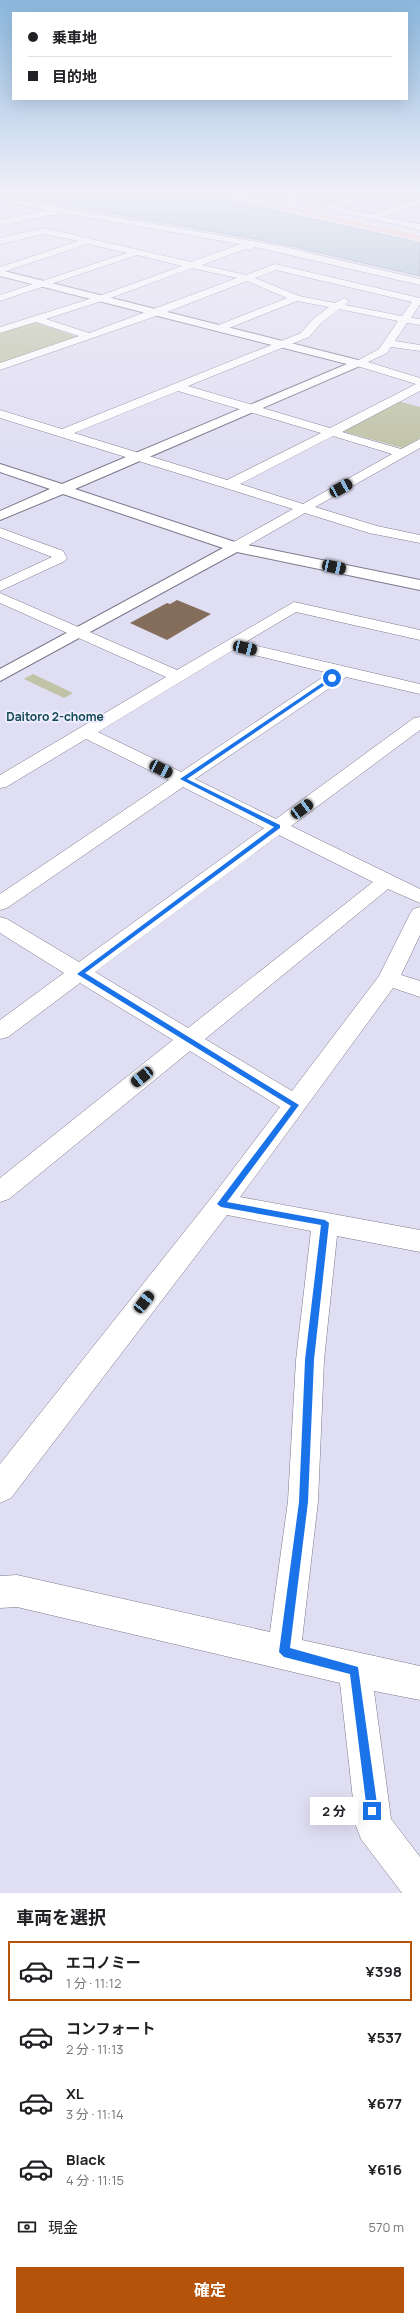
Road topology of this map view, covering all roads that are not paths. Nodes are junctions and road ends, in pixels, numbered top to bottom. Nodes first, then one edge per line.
1 (35, 281) edge
2 (54, 281) edge
3 (147, 281) edge
4 (238, 281) edge
5 (255, 281) edge
6 (339, 281) edge
7 (46, 284) junction
8 (368, 288) junction
9 (0, 298) edge
10 (102, 298) junction
11 (296, 298) junction
12 (336, 307) junction
13 (158, 312) junction
14 (37, 319) junction
15 (406, 319) junction
16 (420, 322) edge
17 (220, 328) junction
18 (0, 330) edge
19 (89, 336) junction
20 (390, 343) junction
21 (284, 344) junction
22 (420, 348) edge
23 (358, 363) junction
24 (0, 367) edge
25 (420, 382) edge
26 (178, 387) junction
27 (420, 387) edge
28 (398, 398) junction
29 (413, 403) dead end
30 (252, 409) junction
31 (0, 414) edge
32 (331, 432) junction
33 (63, 433) junction
34 (420, 444) edge
35 (402, 453) junction
36 (139, 457) junction
37 (0, 468) edge
38 (228, 485) junction
39 (63, 489) junction
40 (304, 508) junction
41 (0, 516) edge
42 (0, 532) edge
43 (420, 539) edge
44 (235, 547) junction
45 (420, 585) edge
46 (0, 587) edge
47 (0, 597) edge
48 (81, 632) junction
49 (420, 635) edge
50 (231, 645) junction
51 (343, 671) junction
52 (0, 676) edge
53 (177, 676) junction
54 (420, 689) edge
55 (420, 722) edge
56 (85, 732) junction
57 (183, 779) junction
58 (0, 783) edge
59 (278, 827) junction
60 (386, 881) junction
61 (420, 897) edge
62 (0, 903) edge
63 (420, 914) edge
64 (0, 924) edge
65 (81, 974) junction
66 (388, 979) junction
67 (420, 989) edge
68 (0, 1031) edge
69 (189, 1040) junction
70 (296, 1105) junction
71 (0, 1192) edge
72 (221, 1204) junction
73 (325, 1223) junction
74 (420, 1241) edge
75 (0, 1488) edge
76 (0, 1592) edge
77 (284, 1652) junction
78 (355, 1670) junction
79 (420, 1683) edge
80 (420, 1887) edge

1 - 7 street
2 - 7 street
3 - 10 street
4 - 13 street
5 - 11 street
6 - 8 street
7 - 9 street
7 - 10 street
8 - 12 street
8 - 15 street
10 - 13 street
10 - 14 street
11 - 12 street
11 - 17 street
12 - 15 street
12 - 21 street
13 - 17 street
13 - 19 street
14 - 18 street
14 - 19 street
15 - 16 street
15 - 20 street
17 - 21 street
19 - 24 street
20 - 22 street
20 - 23 street
21 - 23 street
21 - 26 street
23 - 25 street
23 - 30 street
26 - 30 street
26 - 33 street
27 - 28 street
28 - 29 street
28 - 32 street
30 - 32 street
30 - 36 street
31 - 33 street
32 - 35 street
32 - 38 street
33 - 36 street
34 - 35 street
35 - 40 street
36 - 38 street
36 - 39 street
37 - 39 street
38 - 40 street
39 - 41 street
39 - 44 street
40 - 43 street
40 - 44 street
42 - 46 street
44 - 45 street
44 - 48 street
47 - 48 street
48 - 52 street
48 - 53 street
49 - 50 street
50 - 51 street
50 - 53 street
51 - 54 street
51 - 57 street
53 - 56 street
55 - 59 street
56 - 57 street
56 - 58 street
57 - 59 street
57 - 62 street
59 - 60 street
59 - 65 street
60 - 61 street
60 - 69 street
63 - 66 street
64 - 65 street
65 - 68 street
65 - 69 street
66 - 67 street
66 - 70 street
69 - 70 street
69 - 71 street
70 - 72 street
72 - 73 street
72 - 75 street
73 - 74 street
73 - 77 street
76 - 77 street
77 - 78 street
78 - 79 street
78 - 80 street

